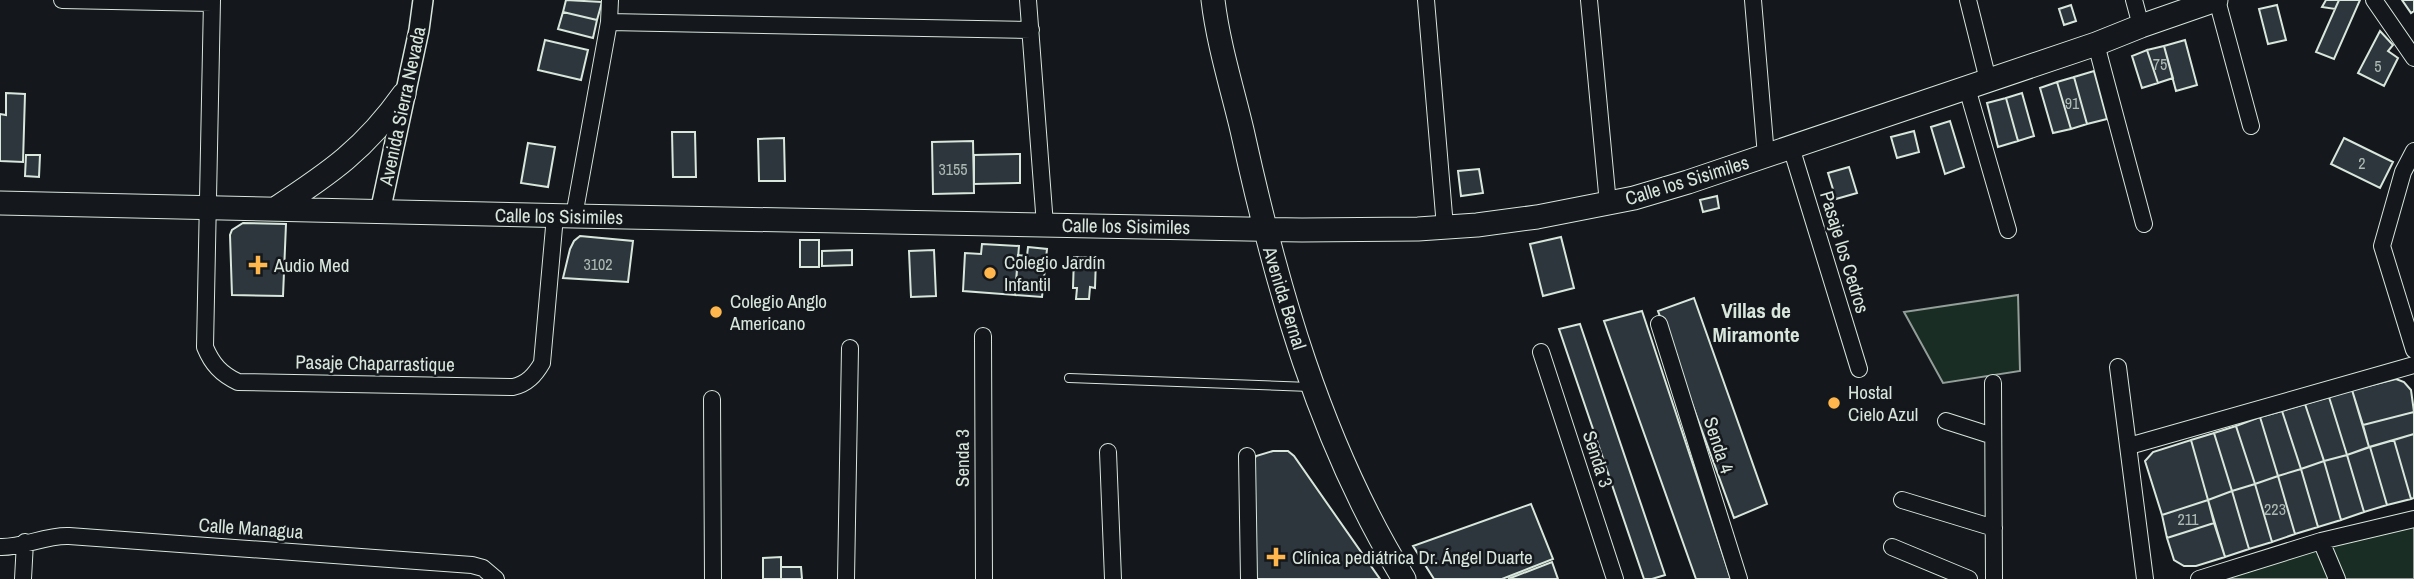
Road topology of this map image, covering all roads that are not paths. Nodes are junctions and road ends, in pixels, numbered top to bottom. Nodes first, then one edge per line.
1 (61, 0) edge
2 (423, 0) edge
3 (610, 0) edge
4 (1028, 0) edge
5 (1213, 0) edge
6 (1426, 0) edge
7 (1589, 0) edge
8 (1753, 0) edge
9 (1968, 0) edge
10 (2133, 0) edge
11 (2216, 0) edge
12 (2374, 0) edge
13 (212, 2) edge
14 (609, 22) junction
15 (2141, 26) junction
16 (1031, 30) junction
17 (2096, 44) junction
18 (2414, 58) edge
19 (1978, 84) junction
20 (404, 94) junction
21 (2251, 126) dead end
22 (1791, 147) junction
23 (2414, 151) edge
24 (1766, 156) junction
25 (0, 202) edge
26 (1608, 204) junction
27 (209, 206) junction
28 (275, 209) junction
29 (380, 212) junction
30 (565, 216) junction
31 (2144, 224) dead end
32 (1045, 225) junction
33 (1445, 227) junction
34 (1263, 228) junction
35 (2008, 230) dead end
36 (1659, 324) dead end
37 (983, 336) dead end
38 (850, 348) dead end
39 (2414, 350) edge
40 (1541, 352) dead end
41 (2414, 365) edge
42 (2118, 367) dead end
43 (1859, 369) dead end
44 (1069, 377) dead end
45 (1993, 383) dead end
46 (1313, 387) junction
47 (712, 400) dead end
48 (1946, 421) dead end
49 (1993, 436) junction
50 (2129, 446) junction
51 (1108, 452) dead end
52 (1247, 456) dead end
53 (1902, 500) dead end
54 (2414, 519) edge
55 (1994, 528) junction
56 (2320, 541) junction
57 (25, 542) junction
58 (0, 547) edge
59 (1892, 547) dead end
60 (23, 579) edge
61 (496, 579) edge
62 (713, 579) edge
63 (846, 579) edge
64 (984, 579) edge
65 (1113, 579) edge
66 (1249, 579) edge
67 (1404, 579) edge
68 (1615, 579) edge
69 (1739, 579) edge
70 (1969, 579) edge
71 (1994, 579) edge
72 (2145, 579) edge
73 (2199, 579) edge
74 (2337, 579) edge

1 - 13 street
2 - 20 street, Avenida Sierra Nevada
3 - 14 street, Pasaje Chaparrastique
4 - 16 street
5 - 34 main road, Avenida Bernal
6 - 33 street
7 - 26 street
8 - 24 street
9 - 19 street
10 - 15 street
11 - 15 main road, Calle los Sisimiles
11 - 21 street
12 - 18 street
13 - 27 street, Pasaje Chaparrastique
14 - 16 street
14 - 30 street, Pasaje Chaparrastique
15 - 17 main road, Calle los Sisimiles
16 - 32 street
17 - 19 main road, Calle los Sisimiles
17 - 31 street
19 - 22 main road, Calle los Sisimiles
19 - 35 street
20 - 28 main road
20 - 29 street, Avenida Sierra Nevada
22 - 24 main road, Calle los Sisimiles
22 - 43 street, Pasaje los Cedros
23 - 39 street
24 - 26 main road, Calle los Sisimiles
25 - 27 main road, Calle los Sisimiles
26 - 33 main road, Calle los Sisimiles
27 - 28 main road, Calle los Sisimiles
27 - 30 street, Pasaje Chaparrastique
28 - 29 main road, Calle los Sisimiles
29 - 30 main road, Calle los Sisimiles
30 - 32 main road, Calle los Sisimiles
32 - 34 main road, Calle los Sisimiles
33 - 34 main road, Calle los Sisimiles
34 - 46 main road, Avenida Bernal
36 - 69 street, Senda 4
37 - 64 street, Senda 3
38 - 63 street
40 - 68 street, Senda 3
41 - 50 street
42 - 50 street
44 - 46 lane
45 - 49 street
46 - 67 main road, Avenida Bernal
47 - 62 street
48 - 49 street
49 - 55 street
50 - 72 street
51 - 65 street
52 - 66 street
53 - 55 street
54 - 56 street
55 - 71 street
56 - 73 street
56 - 74 street
57 - 58 street, Calle Managua
57 - 60 street
57 - 61 street, Calle Managua
59 - 70 street

